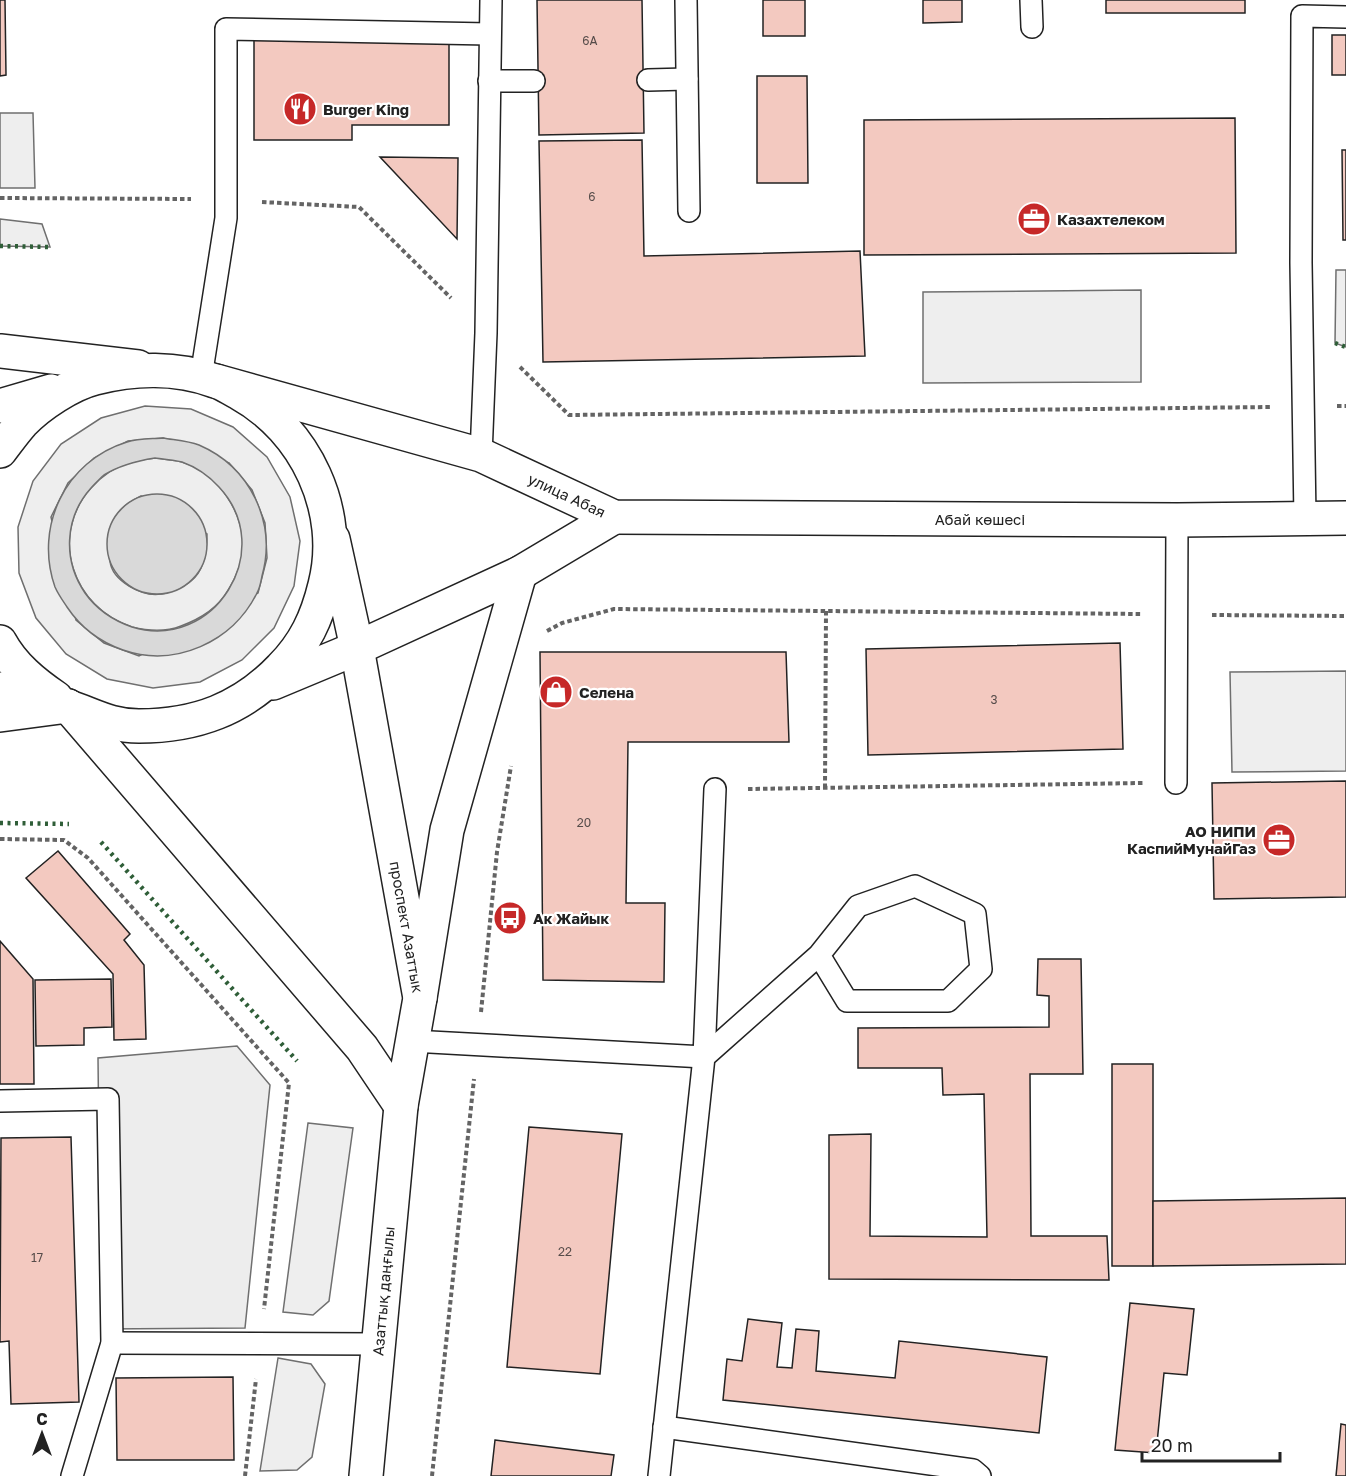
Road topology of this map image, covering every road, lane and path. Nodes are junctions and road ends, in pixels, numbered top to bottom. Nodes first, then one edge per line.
1 (491, 0) edge
2 (686, 0) edge
3 (1031, 0) edge
4 (1346, 17) edge
5 (1032, 27) dead end
6 (489, 34) junction
7 (687, 79) junction
8 (648, 80) dead end
9 (489, 81) junction
10 (534, 81) dead end
11 (0, 198) edge
12 (226, 200) junction
13 (689, 210) dead end
14 (486, 333) junction
15 (0, 351) edge
16 (155, 369) junction
17 (93, 378) junction
18 (209, 379) junction
19 (0, 406) edge
20 (1304, 406) junction
21 (1346, 406) edge
22 (0, 451) edge
23 (481, 454) junction
24 (614, 518) junction
25 (1305, 518) junction
26 (1346, 518) edge
27 (329, 520) junction
28 (1177, 520) junction
29 (520, 573) junction
30 (826, 611) dead end
31 (0, 642) edge
32 (357, 648) junction
33 (263, 687) junction
34 (0, 689) edge
35 (68, 706) junction
36 (0, 715) edge
37 (1176, 783) joint
38 (825, 788) junction
39 (715, 789) joint
40 (0, 839) edge
41 (819, 955) junction
42 (420, 998) junction
43 (412, 1041) junction
44 (704, 1057) junction
45 (0, 1101) edge
46 (401, 1106) junction
47 (112, 1343) junction
48 (260, 1344) junction
49 (378, 1344) junction
50 (664, 1427) junction
51 (72, 1476) edge
52 (245, 1476) edge
53 (366, 1476) edge
54 (658, 1476) edge
55 (980, 1476) edge

1 - 6 lane
2 - 7 lane
3 - 5 lane
4 - 20 lane
6 - 9 lane
6 - 12 lane
7 - 8 lane
7 - 13 lane
9 - 10 lane
9 - 14 lane
11 - 12 path
12 - 14 path
12 - 18 lane
14 - 20 path
14 - 23 lane
15 - 16 main road
16 - 17 main road, улица Абая
16 - 18 main road, улица Абая
17 - 19 main road, улица Абая
17 - 22 main road, улица Абая
18 - 23 main road, улица Абая
18 - 27 main road, улица Абая
20 - 21 path
20 - 25 lane
23 - 24 main road, улица Абая
24 - 28 main road, Абай көшесі
24 - 29 main road, улица Абая
25 - 26 main road, Абай көшесі
25 - 28 main road, Абай көшесі
27 - 32 main road, проспект Азаттык
27 - 33 main road, улица Абая
28 - 37 lane
29 - 32 main road, улица Абая
29 - 42 main road
30 - 38 path
31 - 35 main road, улица Абая
32 - 33 main road, улица Абая
32 - 42 main road, проспект Азаттык
33 - 35 main road, улица Абая
34 - 35 main road, улица Абая
35 - 36 main road
35 - 46 main road
37 - 38 path
38 - 39 path
39 - 44 lane
40 - 48 path
41 - 41 lane
41 - 44 lane
42 - 43 main road, проспект Азаттык
43 - 44 lane
43 - 46 main road, проспект Азаттык
44 - 50 lane
45 - 47 lane
46 - 49 main road, Азаттық даңғылы
47 - 48 lane
47 - 51 lane
48 - 49 lane
48 - 52 path
49 - 53 main road, Азаттық даңғылы
50 - 54 lane
50 - 55 lane

